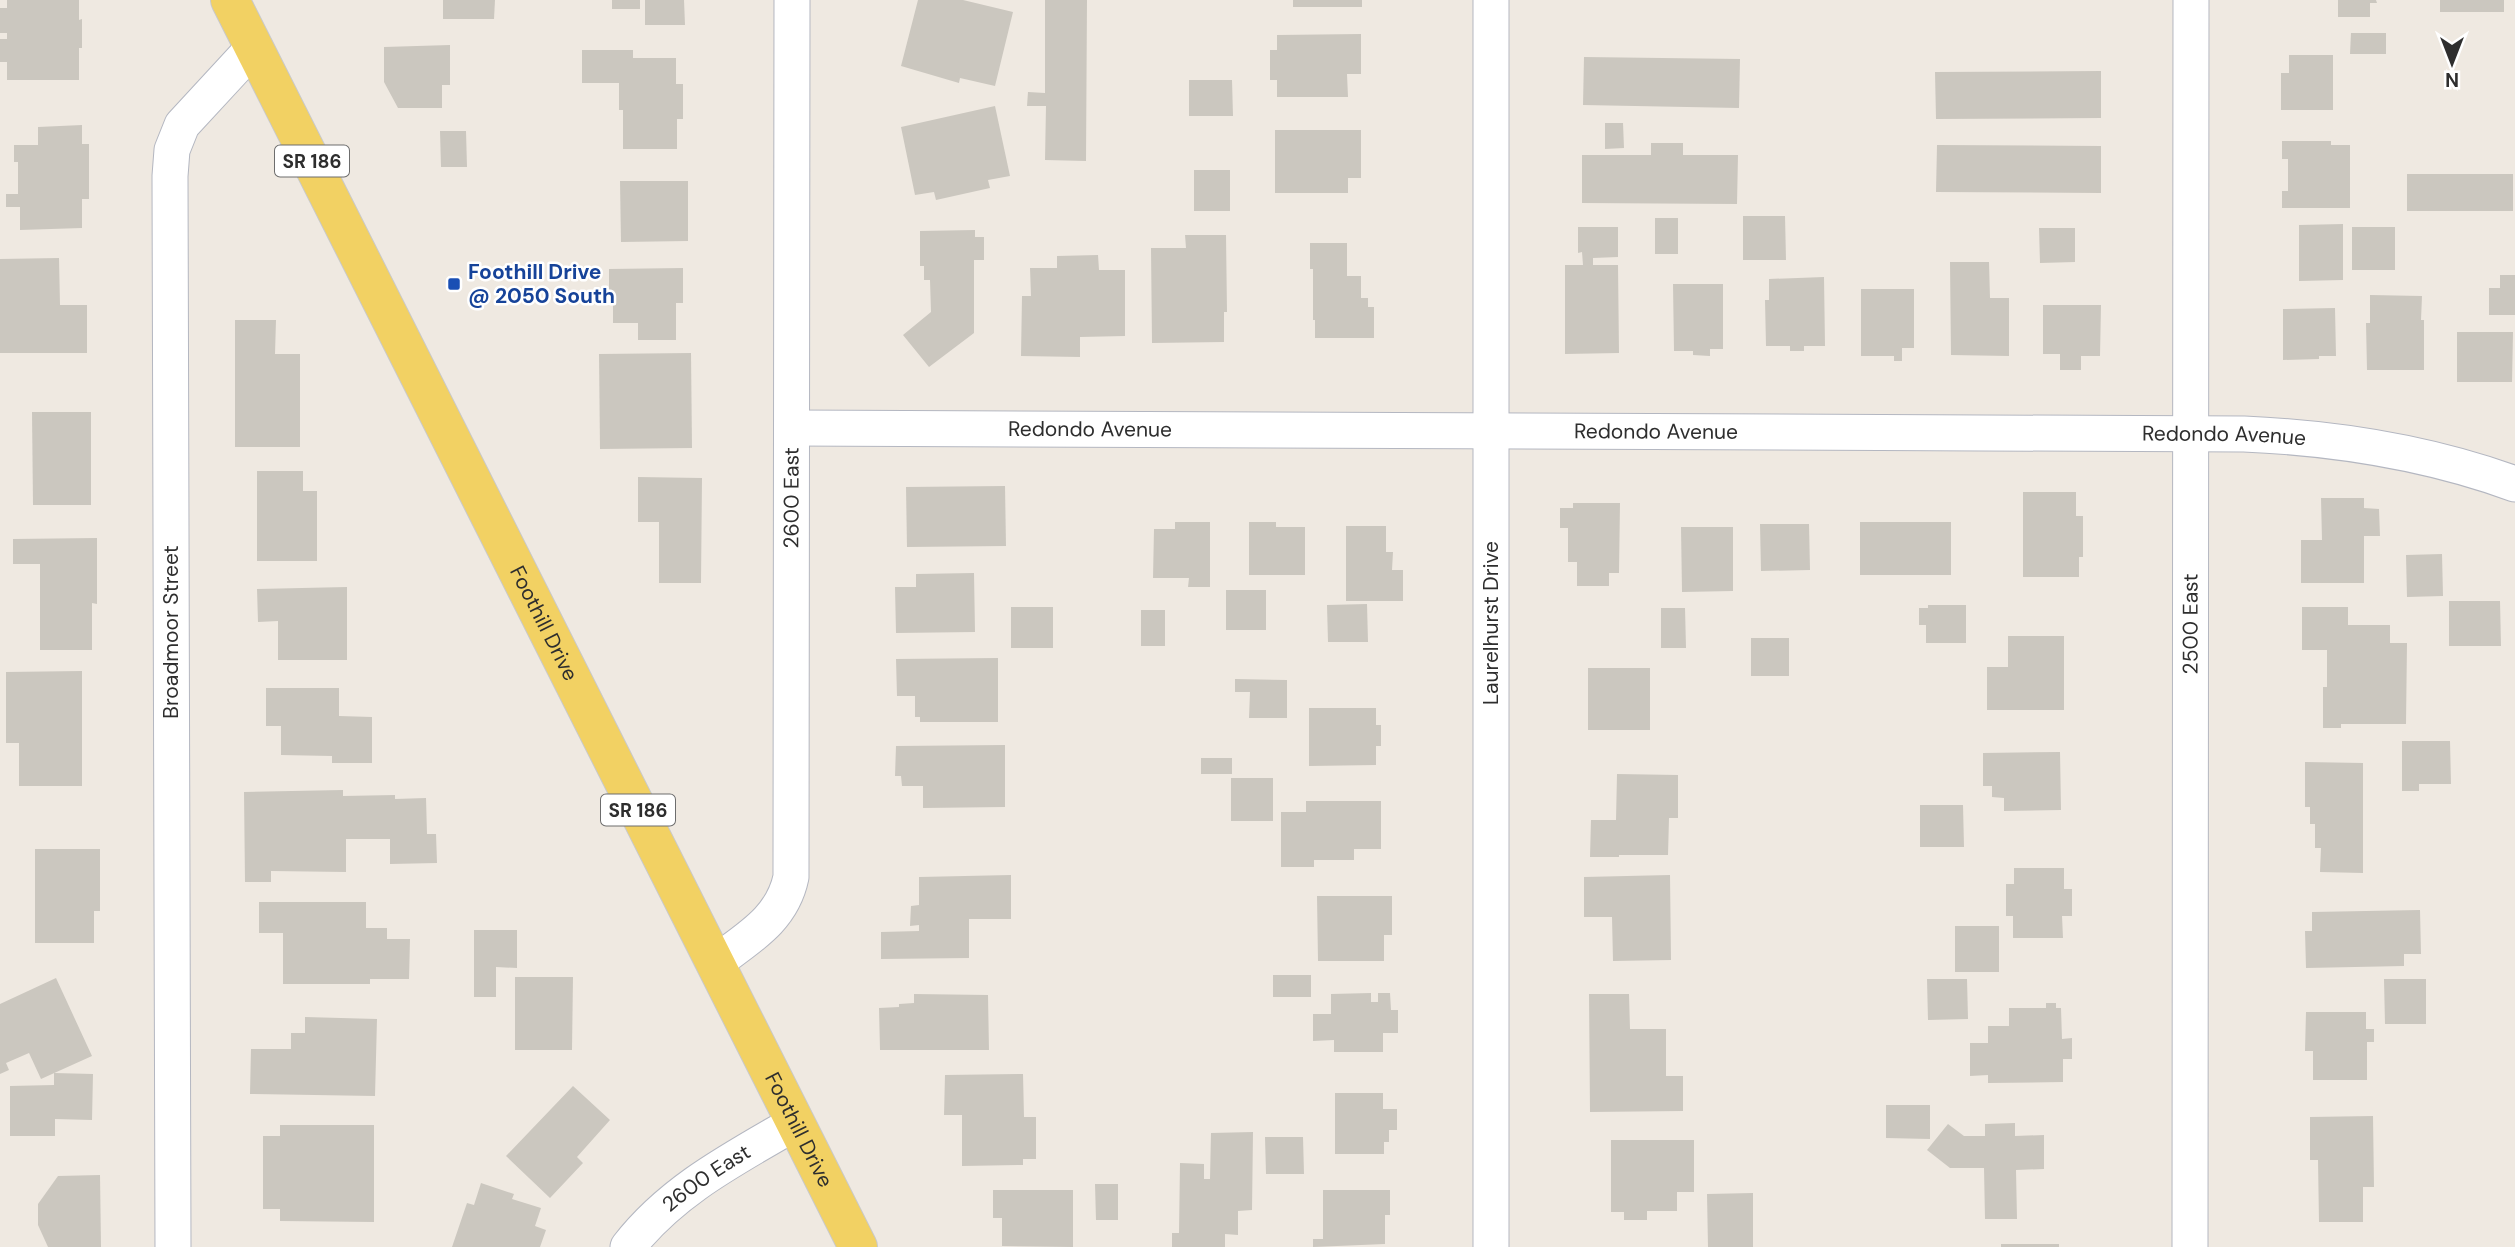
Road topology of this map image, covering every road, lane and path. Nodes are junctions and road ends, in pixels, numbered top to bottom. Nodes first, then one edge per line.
1 (230, 0) edge
2 (792, 0) edge
3 (1491, 0) edge
4 (2190, 0) edge
5 (254, 47) junction
6 (792, 428) junction
7 (1491, 431) junction
8 (2190, 435) junction
9 (2515, 484) edge
10 (715, 963) junction
11 (795, 1123) junction
12 (173, 1247) edge
13 (628, 1247) edge
14 (858, 1247) edge
15 (1491, 1247) edge
16 (2190, 1247) edge

1 - 5 main road, Foothill Drive / SR 186
2 - 6 street, 2600 East
3 - 7 street, Laurelhurst Drive
4 - 8 street, 2500 East
5 - 10 main road, Foothill Drive / SR 186
5 - 12 street, Broadmoor Street
6 - 7 street, Redondo Avenue
6 - 10 street, 2600 East
7 - 8 street, Redondo Avenue
7 - 15 street, Laurelhurst Drive
8 - 9 street, Redondo Avenue
8 - 16 street, 2500 East
10 - 11 main road, Foothill Drive / SR 186
11 - 13 street, 2600 East
11 - 14 main road, Foothill Drive / SR 186

